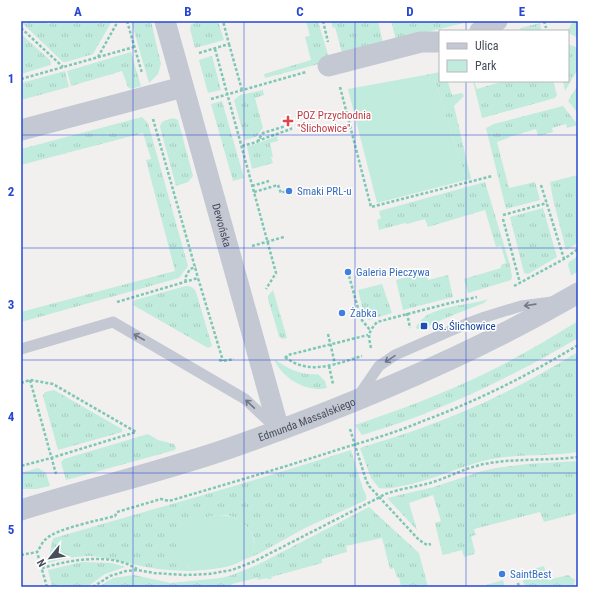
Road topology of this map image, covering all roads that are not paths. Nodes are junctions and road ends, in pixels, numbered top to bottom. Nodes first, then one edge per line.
1 (165, 21) edge
2 (497, 21) edge
3 (482, 30) edge
4 (439, 42) edge
5 (331, 65) road end
6 (183, 87) junction
7 (21, 130) edge
8 (573, 296) edge
9 (21, 348) edge
10 (354, 402) junction
11 (279, 430) junction
12 (21, 510) edge

1 - 6 street, Dewońska
2 - 3 street
4 - 5 street
6 - 7 street
6 - 11 street, Dewońska
8 - 10 street, Edmunda Massalskiego
8 -> 10 lane
11 -> 9 lane
10 - 11 street, Edmunda Massalskiego
11 - 12 street, Edmunda Massalskiego

